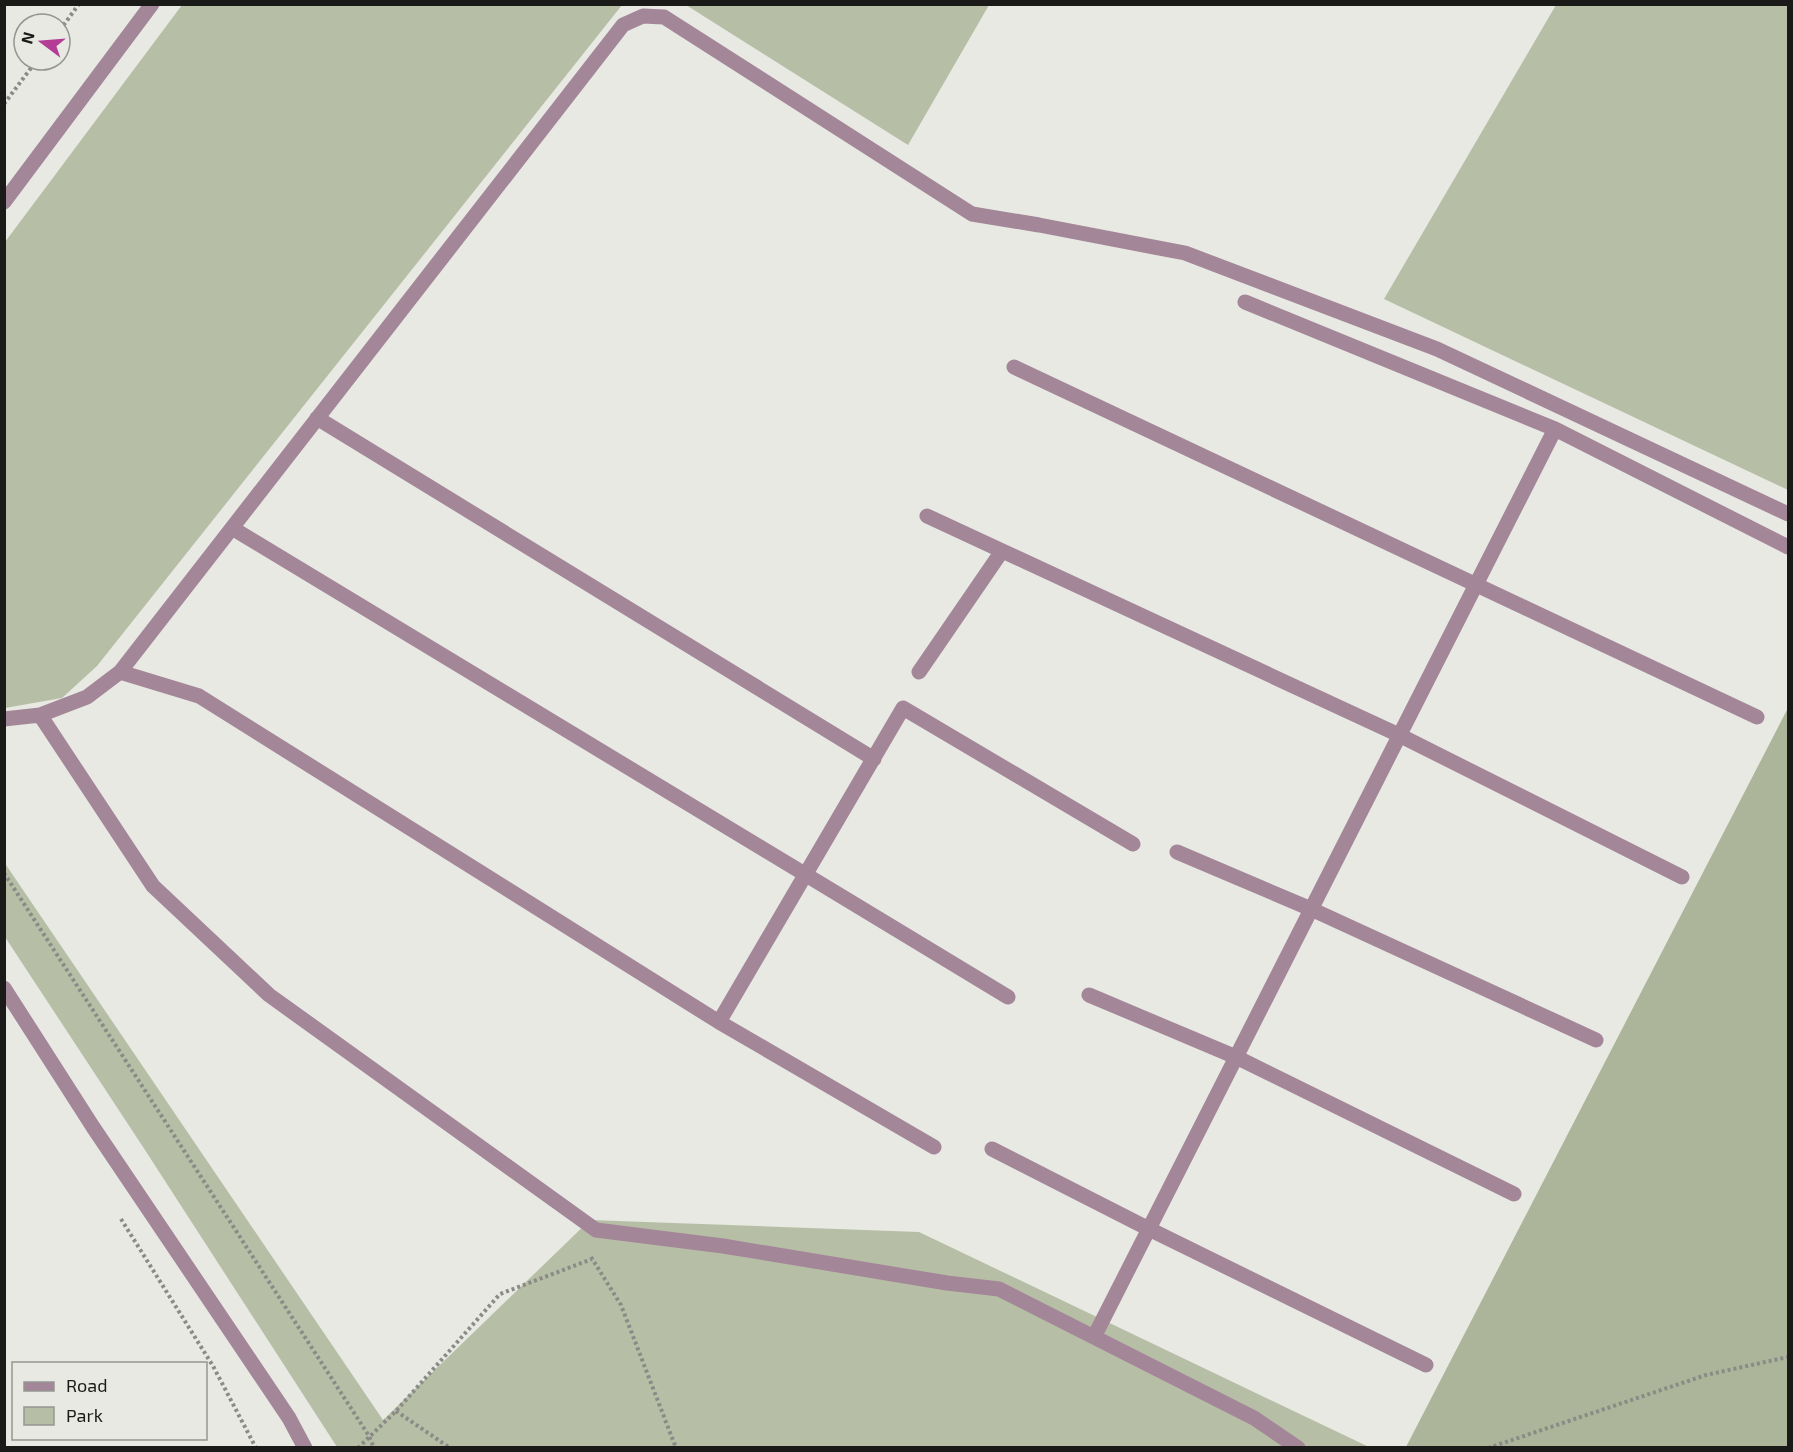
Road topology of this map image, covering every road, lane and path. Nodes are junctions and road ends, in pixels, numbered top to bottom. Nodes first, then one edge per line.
1 (152, 4) edge
2 (28, 72) edge
3 (4, 104) edge
4 (4, 202) edge
5 (1245, 302) dead end
6 (1014, 367) dead end
7 (317, 418) junction
8 (1555, 429) junction
9 (1788, 514) edge
10 (927, 516) dead end
11 (232, 528) junction
12 (1788, 547) edge
13 (1002, 551) junction
14 (1477, 583) junction
15 (120, 672) junction
16 (919, 672) dead end
17 (40, 715) junction
18 (1757, 717) dead end
19 (4, 719) edge
20 (1399, 735) junction
21 (874, 759) junction
22 (1133, 844) dead end
23 (1177, 852) dead end
24 (4, 873) edge
25 (806, 875) junction
26 (1682, 877) dead end
27 (1311, 909) junction
28 (4, 988) edge
29 (1089, 995) dead end
30 (1008, 998) dead end
31 (719, 1022) junction
32 (1596, 1041) dead end
33 (1236, 1057) junction
34 (934, 1147) dead end
35 (992, 1149) dead end
36 (1514, 1194) dead end
37 (118, 1214) dead end
38 (1149, 1229) junction
39 (586, 1250) dead end
40 (592, 1259) junction
41 (1094, 1337) junction
42 (1788, 1357) edge
43 (1426, 1365) dead end
44 (396, 1411) junction
45 (369, 1437) junction
46 (256, 1448) edge
47 (305, 1448) edge
48 (358, 1448) edge
49 (374, 1448) edge
50 (450, 1448) edge
51 (676, 1448) edge
52 (1298, 1448) edge
53 (1488, 1448) edge

1 - 4 street
2 - 3 path
5 - 8 street
6 - 14 street
7 - 9 street
7 - 11 street
7 - 21 street
8 - 12 street
8 - 14 street
10 - 13 street
11 - 15 street
11 - 25 street
13 - 16 street
13 - 20 street
14 - 18 street
14 - 20 street
15 - 17 street
15 - 31 street
17 - 19 street
17 - 41 street
20 - 26 street
20 - 27 street
21 - 22 street
21 - 25 street
23 - 27 street
24 - 45 path
25 - 30 street
25 - 31 street
27 - 32 street
27 - 33 street
28 - 47 street
29 - 33 street
31 - 34 street
33 - 36 street
33 - 38 street
35 - 38 street
37 - 46 path
38 - 41 street
38 - 43 street
39 - 40 path
40 - 44 path
40 - 51 path
41 - 52 street
42 - 53 path
44 - 45 path
44 - 50 path
45 - 48 path
45 - 49 path

